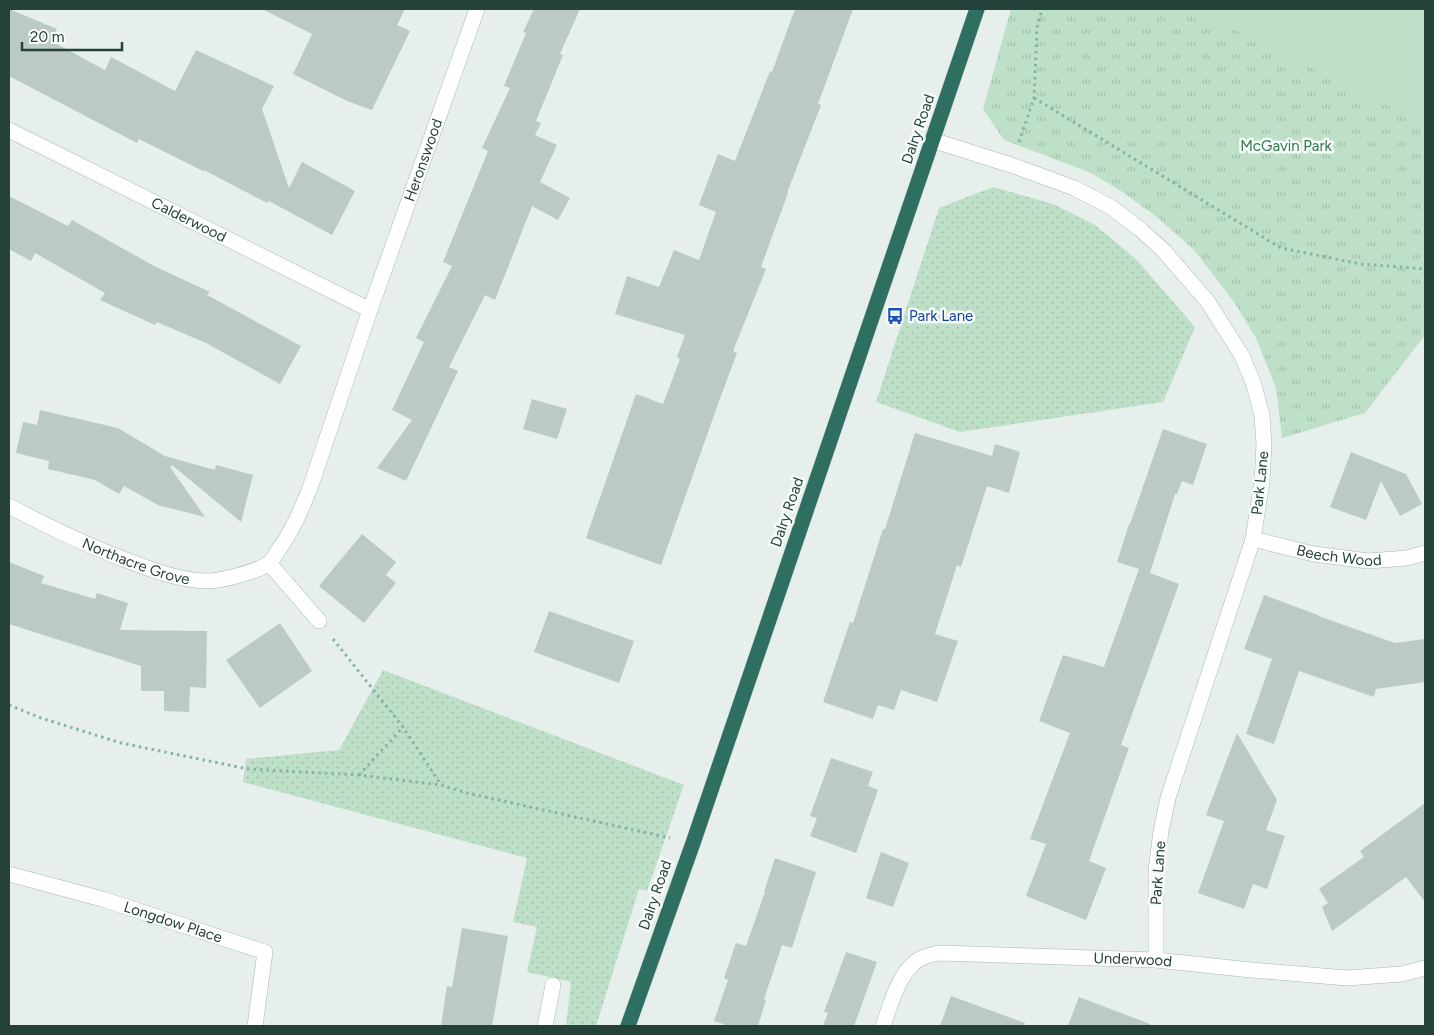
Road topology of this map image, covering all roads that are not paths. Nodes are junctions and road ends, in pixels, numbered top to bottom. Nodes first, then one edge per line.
1 (477, 9) edge
2 (977, 9) edge
3 (9, 130) edge
4 (932, 140) junction
5 (370, 310) junction
6 (9, 506) edge
7 (1253, 539) junction
8 (1425, 553) edge
9 (269, 563) junction
10 (319, 622) road end
11 (9, 874) edge
12 (1156, 960) junction
13 (1425, 968) edge
14 (553, 985) dead end
15 (255, 1026) edge
16 (545, 1026) edge
17 (628, 1026) edge
18 (883, 1026) edge

1 - 5 street, Heronswood
2 - 4 highway, Dalry Road
3 - 5 street, Calderwood
4 - 7 street, Park Lane
4 - 17 highway, Dalry Road
5 - 9 street, Northacre Grove
6 - 9 street, Northacre Grove
7 - 8 street, Beech Wood
7 - 12 street, Park Lane
9 - 10 street
11 - 15 street, Longdow Place
12 - 13 street, Underwood
12 - 18 street, Underwood
14 - 16 street

